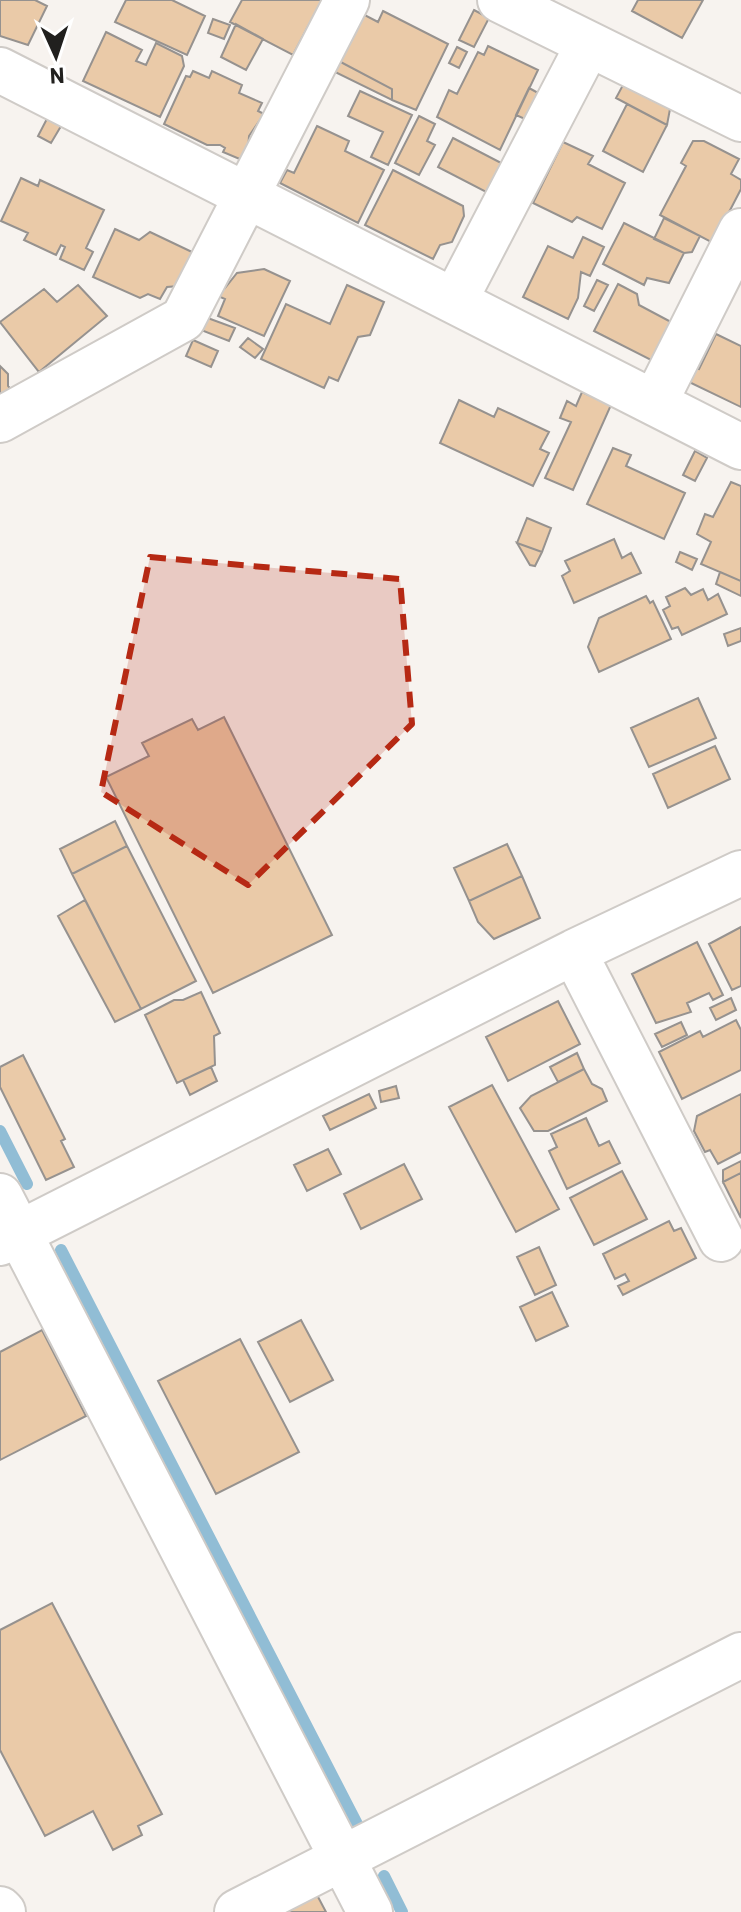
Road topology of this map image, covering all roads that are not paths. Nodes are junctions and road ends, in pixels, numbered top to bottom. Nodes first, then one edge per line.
1 (347, 0) edge
2 (500, 0) edge
3 (588, 45) junction
4 (0, 70) edge
5 (741, 119) edge
6 (247, 196) junction
7 (741, 231) edge
8 (455, 300) junction
9 (655, 402) junction
10 (0, 420) edge
11 (741, 447) edge
12 (741, 873) edge
13 (574, 952) junction
14 (6, 1224) edge
15 (721, 1239) dead end
16 (741, 1655) edge
17 (342, 1859) junction
18 (237, 1912) edge
19 (370, 1912) edge

1 - 6 street
2 - 3 street
3 - 5 street
3 - 8 street
4 - 6 street
6 - 8 street
6 - 10 street
7 - 9 street
8 - 9 street
9 - 11 street
12 - 13 street
13 - 14 street
13 - 15 street
14 - 17 street
16 - 17 street
17 - 18 street
17 - 19 street

